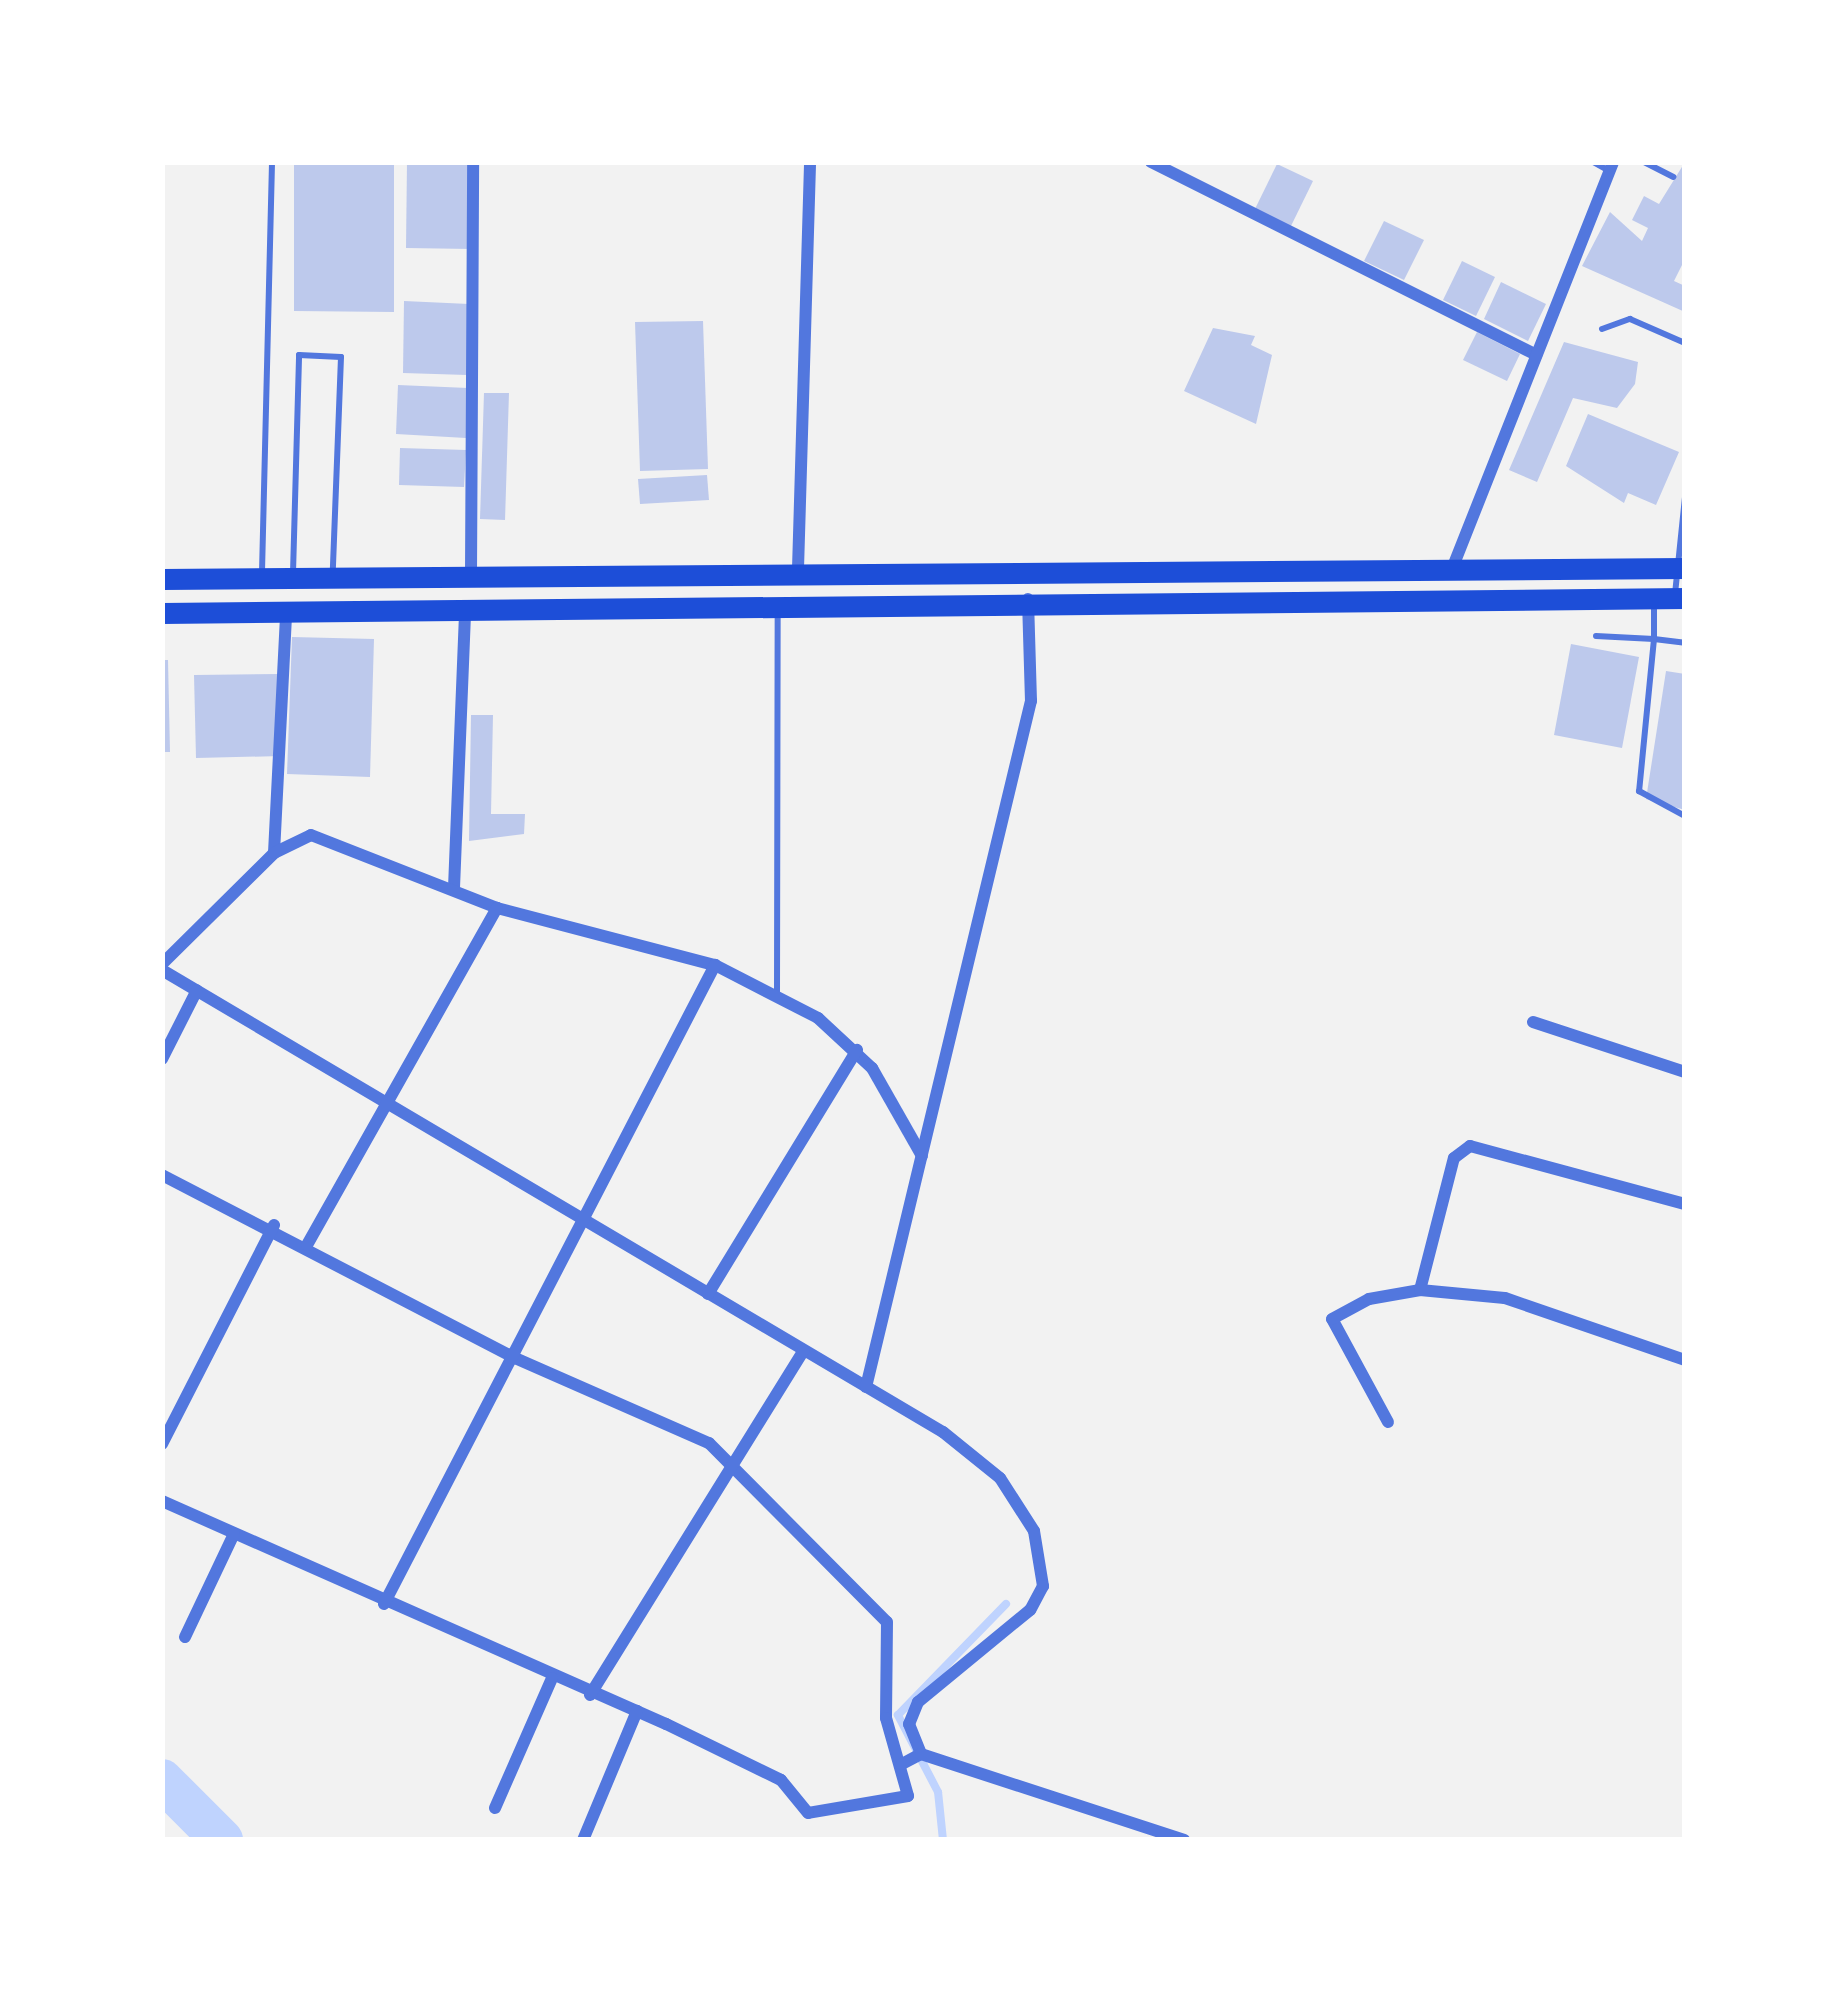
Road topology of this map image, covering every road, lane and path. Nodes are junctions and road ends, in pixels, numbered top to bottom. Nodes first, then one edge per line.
1 (272, 162) edge
2 (473, 162) edge
3 (810, 162) edge
4 (1151, 162) edge
5 (1593, 162) edge
6 (1644, 162) edge
7 (1611, 166) edge
8 (1673, 177) dead end
9 (1602, 329) dead end
10 (1685, 343) edge
11 (1536, 355) junction
12 (1685, 496) edge
13 (1680, 568) edge
14 (798, 569) junction
15 (1451, 569) junction
16 (471, 573) junction
17 (333, 575) junction
18 (262, 576) junction
19 (293, 576) junction
20 (162, 579) edge
21 (1028, 598) junction
22 (1671, 598) edge
23 (778, 605) junction
24 (465, 610) junction
25 (286, 612) junction
26 (162, 613) edge
27 (1596, 636) dead end
28 (1654, 639) junction
29 (1685, 643) edge
30 (1685, 817) edge
31 (274, 853) junction
32 (454, 887) junction
33 (497, 908) junction
34 (715, 965) junction
35 (162, 967) edge
36 (197, 990) junction
37 (777, 997) junction
38 (1533, 1022) dead end
39 (857, 1050) junction
40 (162, 1058) edge
41 (1685, 1072) edge
42 (386, 1106) junction
43 (922, 1156) junction
44 (162, 1175) edge
45 (1685, 1204) edge
46 (274, 1225) junction
47 (583, 1227) junction
48 (307, 1245) junction
49 (1420, 1290) junction
50 (708, 1294) junction
51 (802, 1351) junction
52 (515, 1358) junction
53 (1685, 1360) edge
54 (866, 1387) junction
55 (1388, 1422) dead end
56 (162, 1444) edge
57 (734, 1465) junction
58 (162, 1501) edge
59 (234, 1534) junction
60 (384, 1604) junction
61 (184, 1637) dead end
62 (552, 1678) junction
63 (590, 1694) junction
64 (637, 1711) junction
65 (913, 1758) junction
66 (494, 1808) dead end
67 (584, 1840) edge
68 (1184, 1840) edge

1 - 18 lane
2 - 16 street
3 - 14 street
4 - 11 street
5 - 7 lane
6 - 8 lane
7 - 11 street
9 - 10 lane
11 - 15 street
12 - 13 lane
13 - 15 highway
13 - 22 lane
14 - 15 highway
14 - 16 highway
16 - 17 highway
17 - 19 highway
17 - 19 lane
18 - 19 highway
18 - 20 highway
21 - 22 highway
21 - 23 highway
21 - 43 street
22 - 28 lane
23 - 24 highway
23 - 37 lane
24 - 25 highway
24 - 32 street
25 - 26 highway
25 - 31 street
27 - 28 lane
28 - 29 lane
28 - 30 lane
31 - 32 street
31 - 35 street
32 - 33 street
33 - 34 street
33 - 42 street
34 - 37 street
34 - 47 street
35 - 36 street
36 - 40 street
36 - 42 street
37 - 39 street
38 - 41 street
39 - 43 street
39 - 50 street
42 - 47 street
42 - 48 street
43 - 54 street
44 - 46 street
45 - 49 street
46 - 48 street
46 - 56 street
47 - 50 street
47 - 52 street
48 - 52 street
49 - 53 street
49 - 55 street
50 - 51 street
51 - 54 street
51 - 57 street
52 - 57 street
52 - 60 street
54 - 65 street
57 - 63 street
57 - 65 street
58 - 59 street
59 - 60 street
59 - 61 street
60 - 62 street
62 - 63 street
62 - 66 street
63 - 64 street
64 - 65 street
64 - 67 street
65 - 68 street

